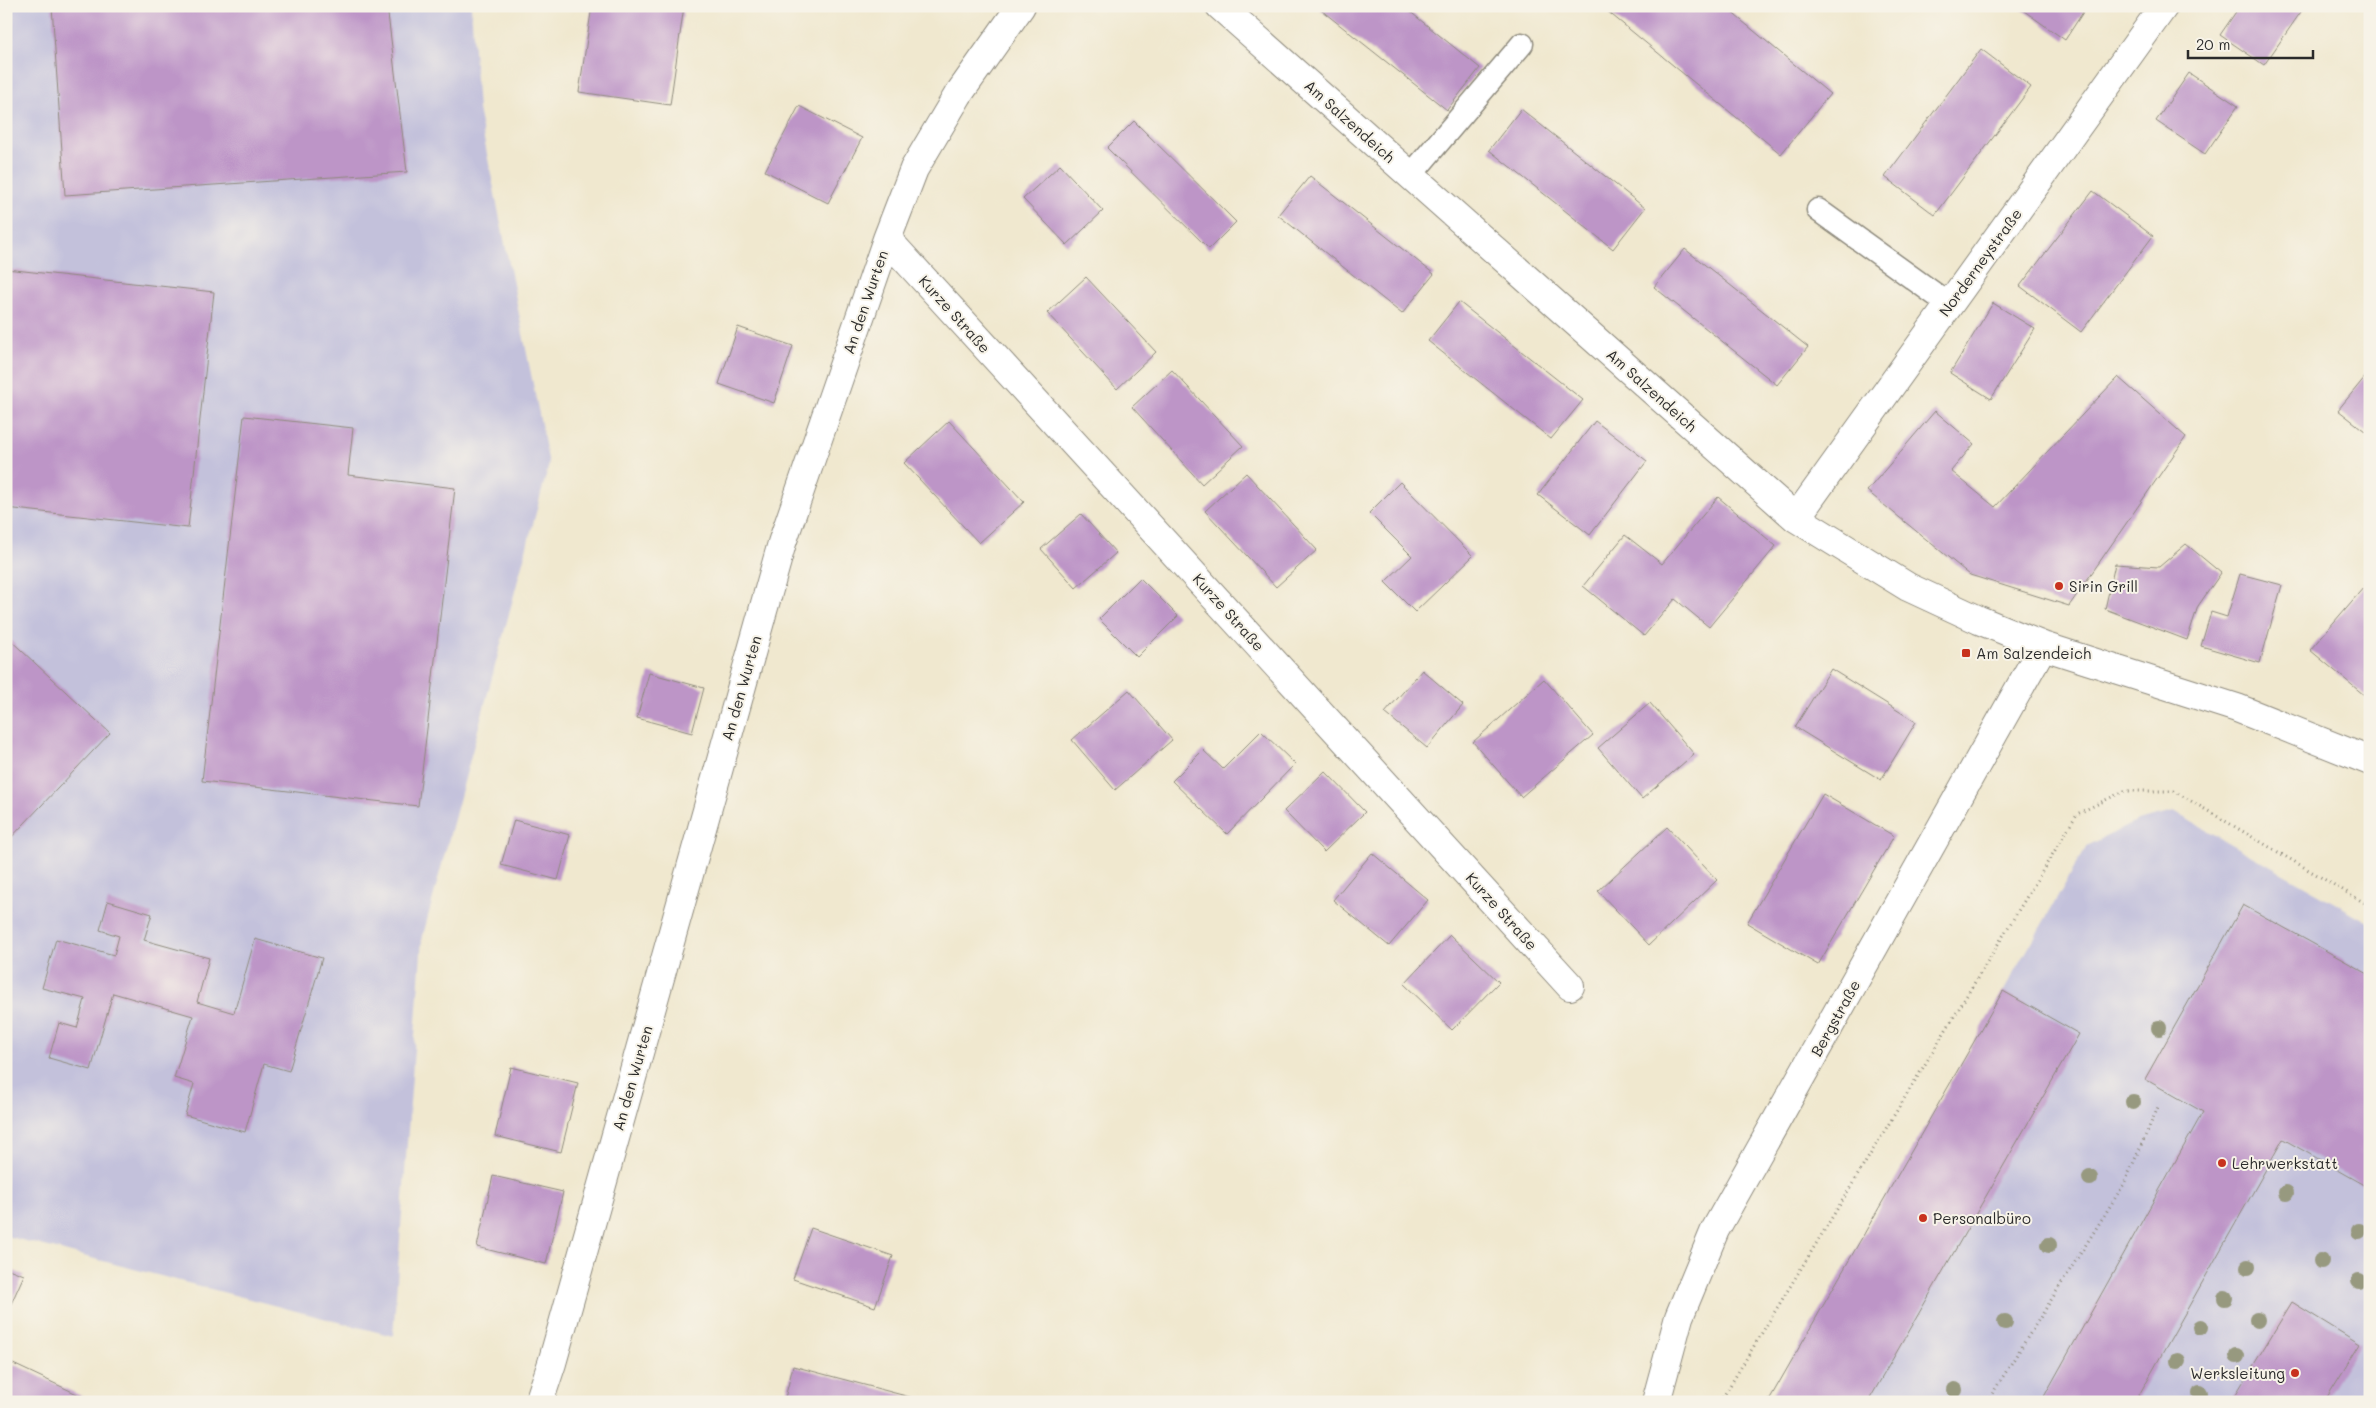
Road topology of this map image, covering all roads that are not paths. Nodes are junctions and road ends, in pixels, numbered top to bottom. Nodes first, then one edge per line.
1 (1021, 6) edge
2 (1220, 6) edge
3 (2164, 6) edge
4 (1522, 44) dead end
5 (1411, 175) junction
6 (1818, 210) dead end
7 (887, 239) junction
8 (1950, 305) junction
9 (1796, 518) junction
10 (2043, 646) junction
11 (2370, 761) edge
12 (1570, 986) dead end
13 (539, 1402) edge
14 (1656, 1402) edge

1 - 7 street, An den Wurten
2 - 5 street, Am Salzendeich
3 - 8 street, Norderneystraße
4 - 5 lane
5 - 9 street, Am Salzendeich
6 - 8 lane
7 - 12 street, Kurze Straße
7 - 13 street, An den Wurten
8 - 9 street, Norderneystraße
9 - 10 street, Am Salzendeich
10 - 11 street, Am Salzendeich
10 - 14 street, Bergstraße

